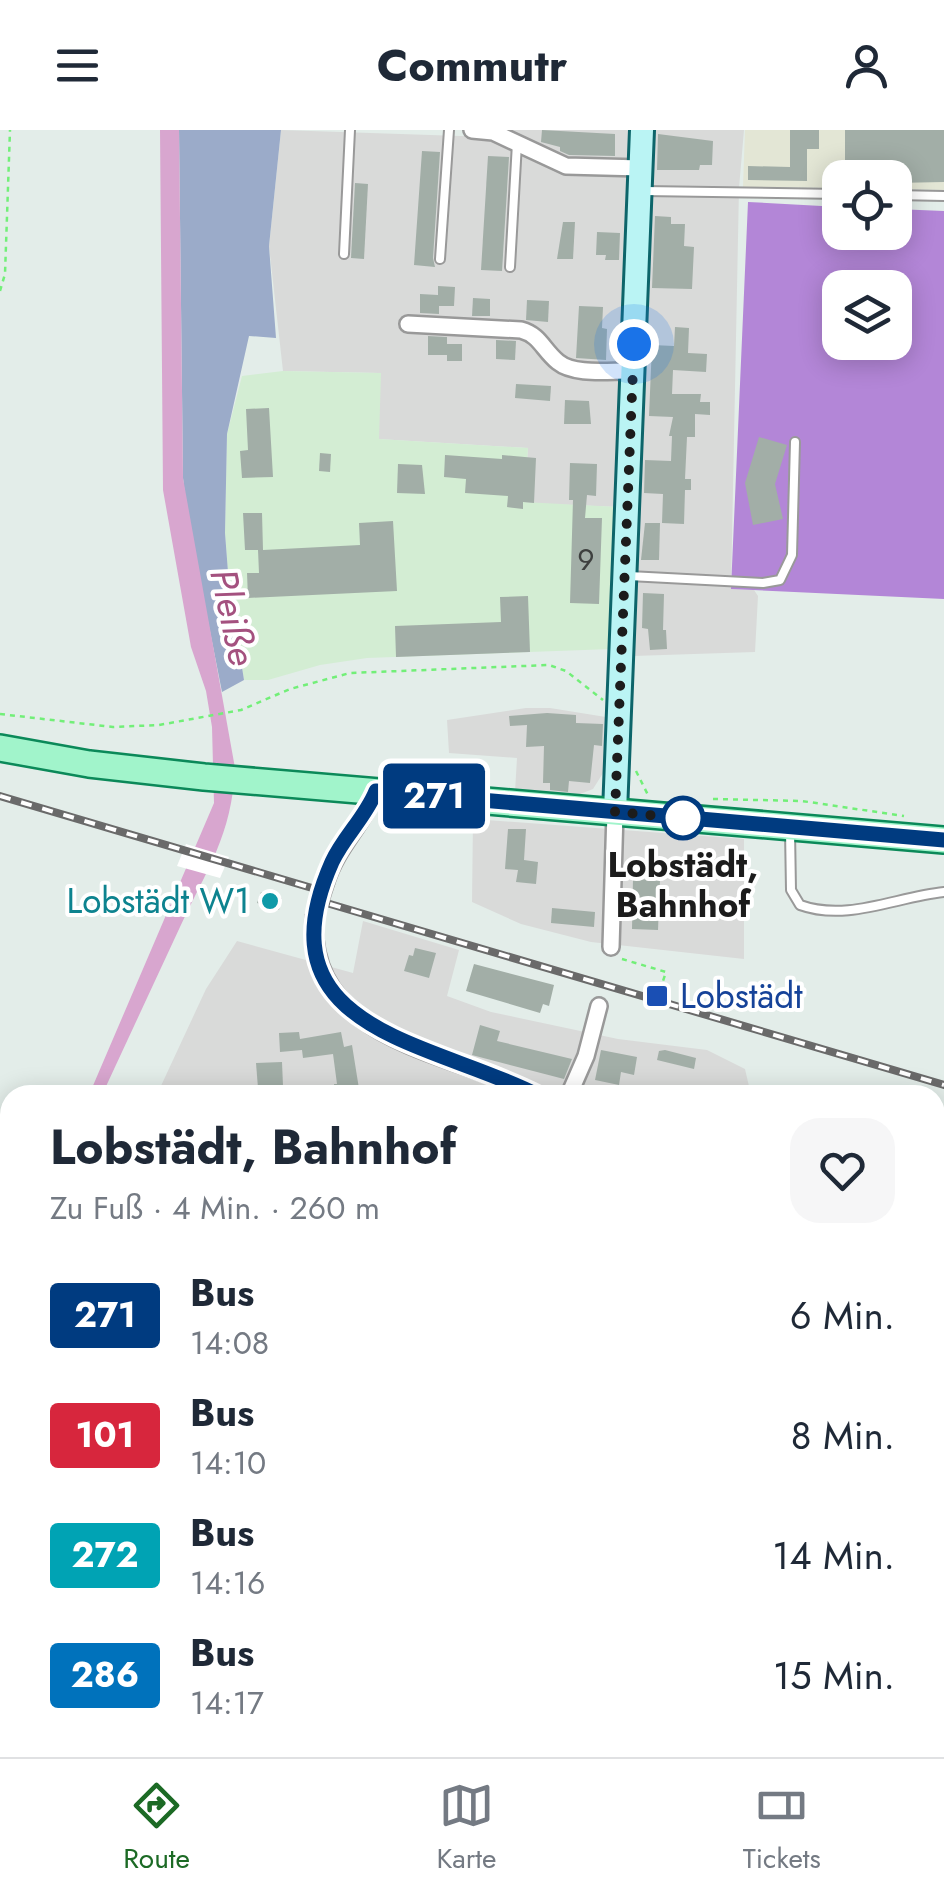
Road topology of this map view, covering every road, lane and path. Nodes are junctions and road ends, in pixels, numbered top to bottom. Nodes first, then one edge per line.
1 (10, 130) edge
2 (350, 130) edge
3 (449, 130) edge
4 (472, 130) edge
5 (642, 130) edge
6 (517, 143) junction
7 (640, 179) junction
8 (822, 193) edge
9 (912, 196) edge
10 (944, 196) edge
11 (344, 254) dead end
12 (440, 258) dead end
13 (510, 267) dead end
14 (0, 290) edge
15 (408, 324) dead end
16 (633, 371) junction
17 (795, 442) dead end
18 (625, 576) junction
19 (620, 704) junction
20 (0, 714) edge
21 (0, 748) edge
22 (635, 767) dead end
23 (376, 791) junction
24 (656, 800) dead end
25 (709, 801) dead end
26 (615, 812) junction
27 (912, 817) dead end
28 (790, 826) junction
29 (944, 840) edge
30 (944, 892) edge
31 (613, 948) joint
32 (662, 984) dead end
33 (599, 1006) dead end
34 (512, 1085) edge
35 (573, 1085) edge

1 - 14 path
2 - 11 lane
3 - 12 lane
4 - 6 street
5 - 7 main road
6 - 7 street
6 - 13 lane
7 - 8 lane
7 - 16 main road
9 - 10 lane
15 - 16 street
16 - 18 main road
17 - 18 lane
18 - 19 main road
19 - 20 path
19 - 26 main road
21 - 23 main road
22 - 24 path
23 - 26 main road
23 - 34 street, bridge
25 - 27 path
26 - 28 main road
26 - 31 street
28 - 29 main road
28 - 30 lane
31 - 32 path
33 - 35 street

